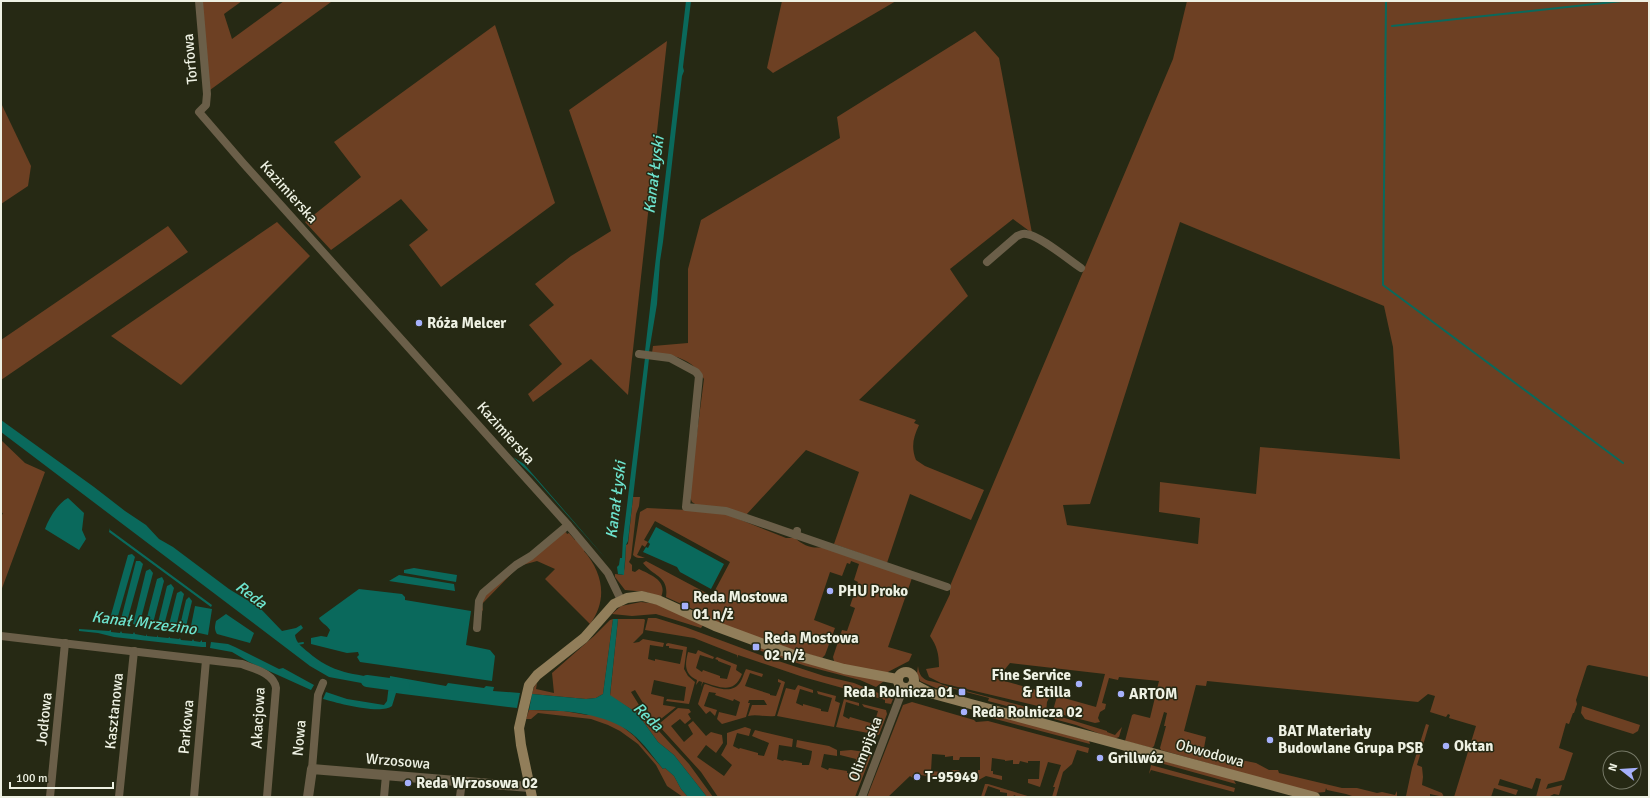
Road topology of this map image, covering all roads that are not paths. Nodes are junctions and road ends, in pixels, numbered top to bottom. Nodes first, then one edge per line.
1 (199, 1) edge
2 (199, 112) joint
3 (987, 262) dead end
4 (1081, 268) dead end
5 (639, 354) dead end
6 (568, 525) junction
7 (947, 587) dead end
8 (621, 600) junction
9 (477, 628) dead end
10 (1, 636) edge
11 (65, 643) junction
12 (134, 652) junction
13 (206, 660) junction
14 (897, 679) junction
15 (323, 683) dead end
16 (913, 684) junction
17 (903, 689) junction
18 (312, 768) junction
19 (386, 775) junction
20 (462, 781) junction
21 (530, 792) edge
22 (50, 797) edge
23 (119, 797) edge
24 (194, 797) edge
25 (267, 797) edge
26 (308, 797) edge
27 (384, 797) edge
28 (460, 797) edge
29 (862, 797) edge
30 (1315, 797) edge

1 - 2 street, Torfowa
2 - 6 street, Kazimierska
3 - 4 street
5 - 7 street
6 - 8 street, Kazimierska
6 - 9 street
8 - 14 main road
8 - 21 main road
10 - 11 street, Akacjowa
11 - 12 street, Akacjowa
11 - 22 street, Jodłowa
12 - 13 street, Akacjowa
12 - 23 street, Kasztanowa
13 - 24 street, Parkowa
13 - 25 street, Akacjowa
14 - 16 main road
14 - 17 main road
15 - 18 street, Nowa
16 - 17 main road
16 - 30 main road, Obwodowa
17 - 29 street, Olimpijska
18 - 19 street, Wrzosowa
18 - 26 street, Nowa
19 - 20 street, Wrzosowa
19 - 27 street
20 - 21 street, Wrzosowa
20 - 28 street

